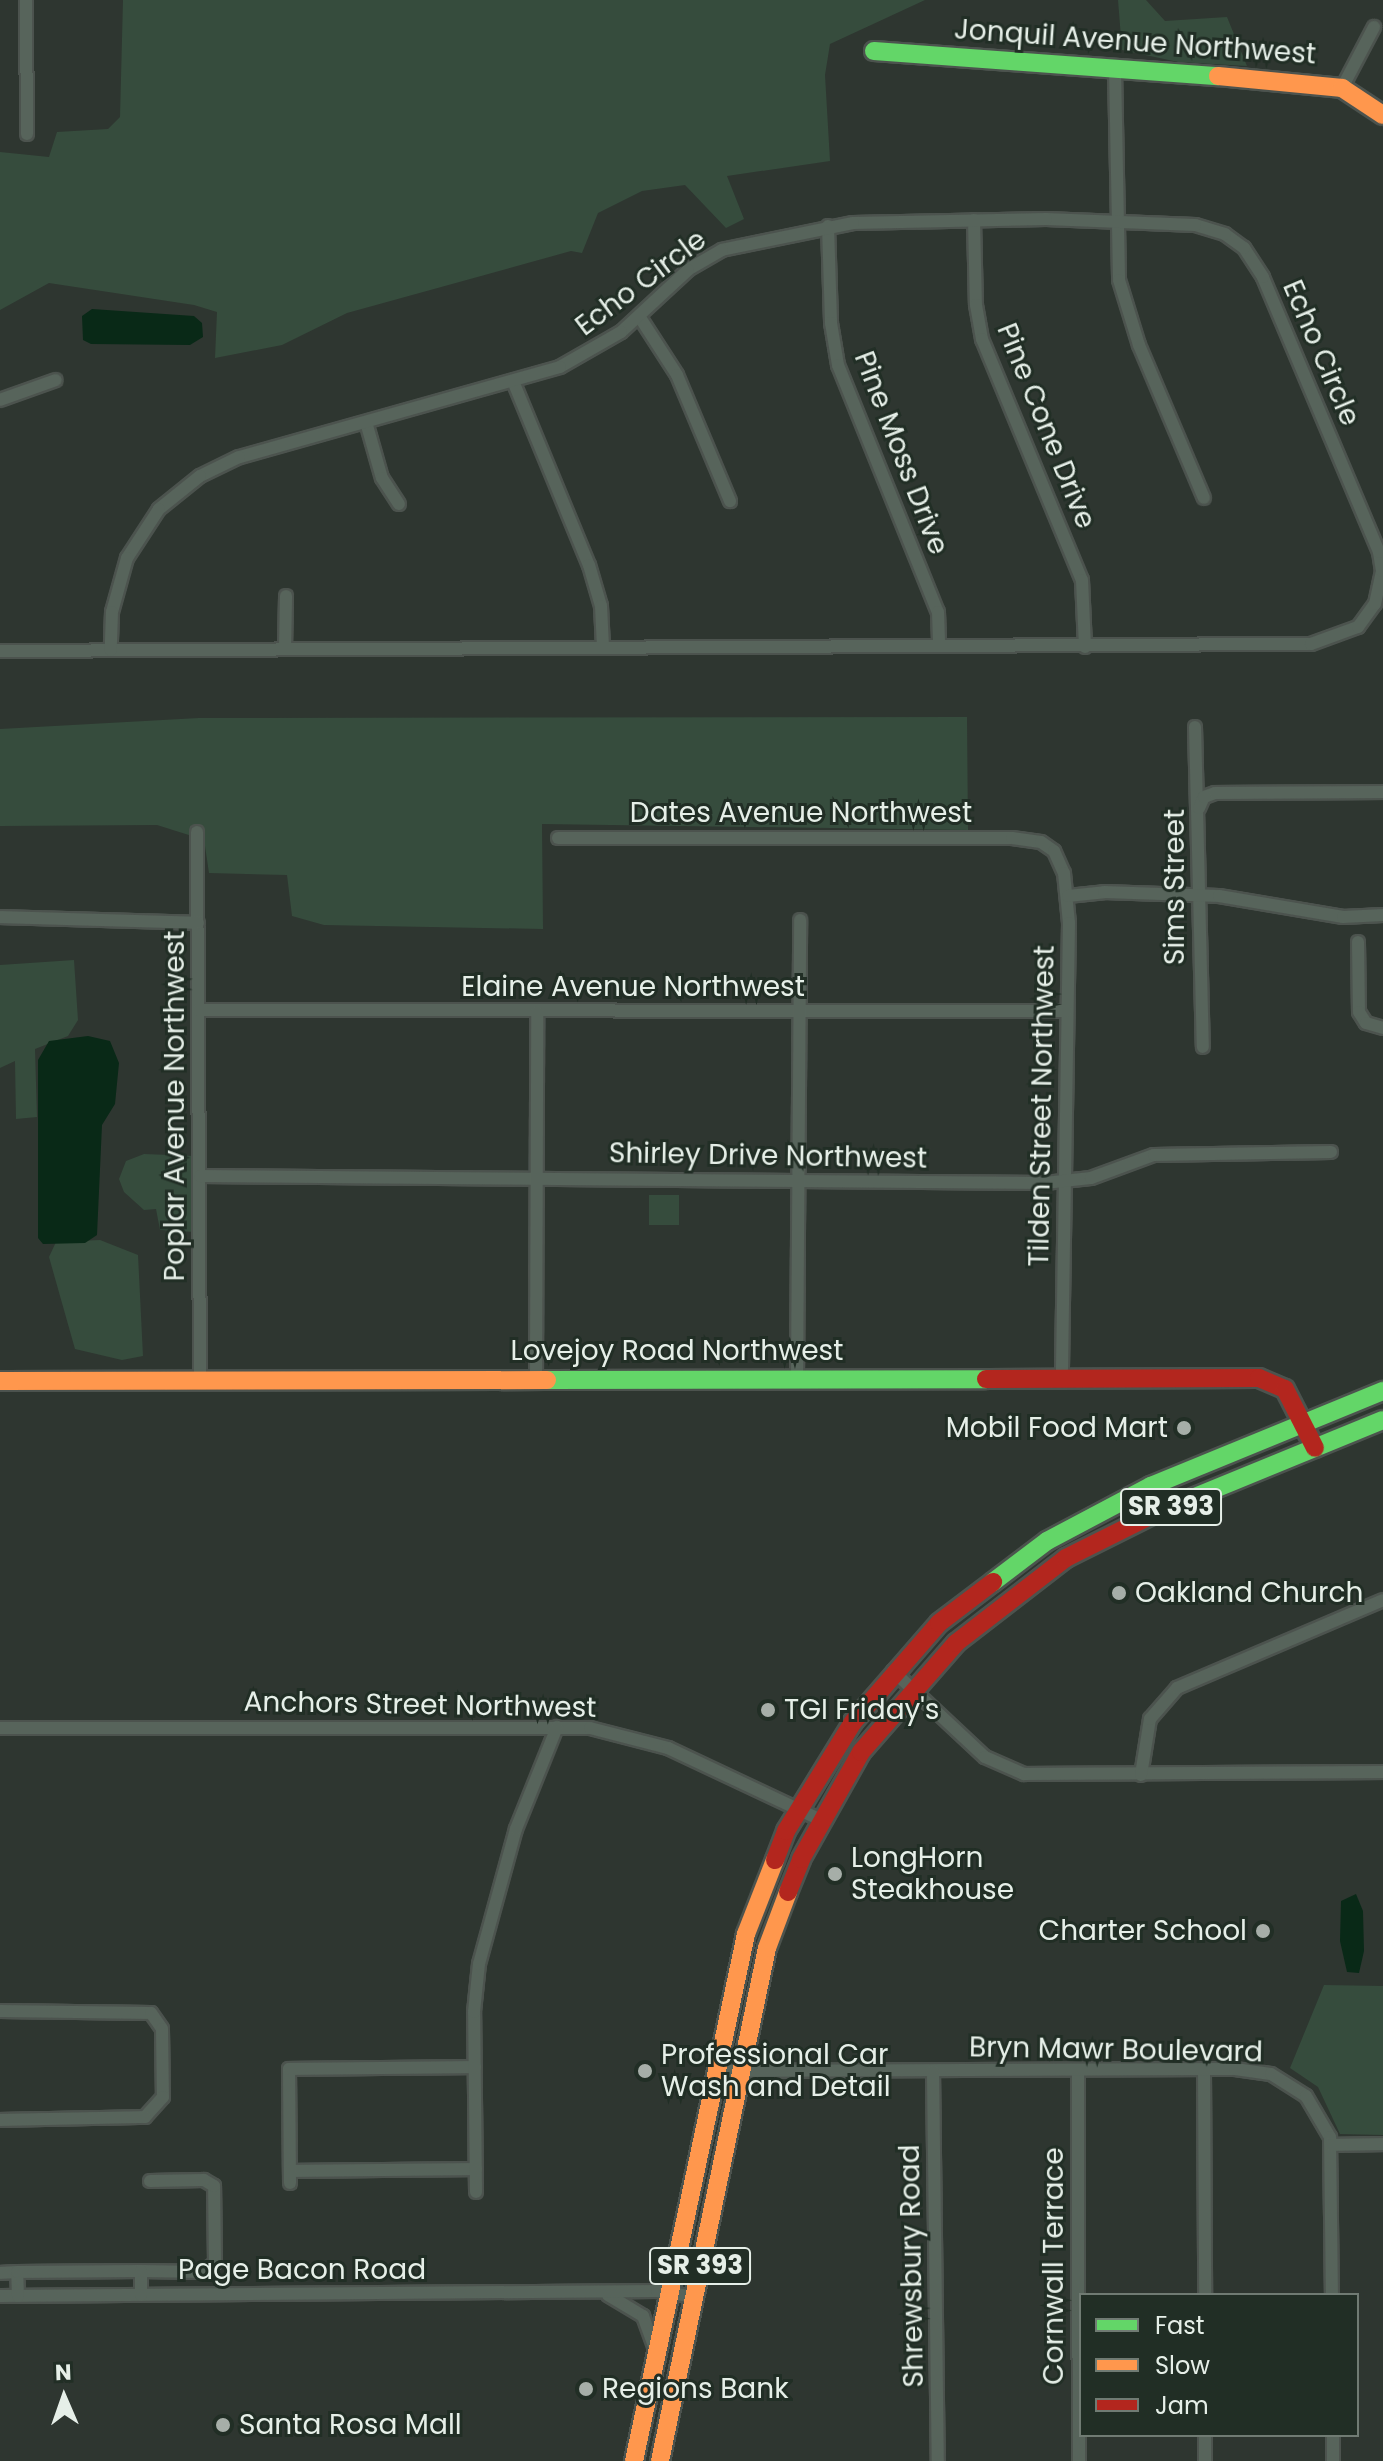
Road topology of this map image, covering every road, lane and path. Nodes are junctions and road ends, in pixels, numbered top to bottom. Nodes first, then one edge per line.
1 (26, 0) edge
2 (1374, 27) dead end
3 (874, 51) dead end
4 (1115, 69) junction
5 (1342, 88) junction
6 (1383, 115) edge
7 (27, 134) dead end
8 (974, 220) junction
9 (1117, 221) junction
10 (828, 226) junction
11 (639, 316) junction
12 (56, 380) dead end
13 (513, 381) junction
14 (0, 400) edge
15 (366, 422) junction
16 (1204, 498) dead end
17 (730, 501) dead end
18 (399, 504) dead end
19 (286, 596) dead end
20 (1370, 614) junction
21 (1383, 621) edge
22 (939, 646) junction
23 (603, 647) junction
24 (1085, 647) junction
25 (285, 649) junction
26 (111, 650) junction
27 (0, 651) edge
28 (1195, 727) dead end
29 (1383, 792) edge
30 (1199, 808) junction
31 (197, 832) dead end
32 (558, 838) dead end
33 (1044, 843) joint
34 (1197, 895) junction
35 (1068, 896) junction
36 (1383, 915) edge
37 (0, 917) edge
38 (800, 920) dead end
39 (198, 923) junction
40 (1358, 942) dead end
41 (199, 1010) junction
42 (1066, 1011) junction
43 (537, 1012) junction
44 (801, 1012) junction
45 (1383, 1028) edge
46 (1203, 1047) dead end
47 (1331, 1152) dead end
48 (200, 1176) junction
49 (535, 1178) junction
50 (800, 1181) junction
51 (1064, 1182) junction
52 (1062, 1378) junction
53 (536, 1379) junction
54 (797, 1379) junction
55 (200, 1380) junction
56 (0, 1381) edge
57 (1383, 1391) edge
58 (1383, 1420) edge
59 (1303, 1423) junction
60 (1315, 1448) junction
61 (1042, 1544) junction
62 (1056, 1565) junction
63 (1383, 1600) edge
64 (893, 1671) junction
65 (911, 1689) junction
66 (557, 1727) junction
67 (0, 1728) edge
68 (1383, 1772) edge
69 (1141, 1775) junction
70 (799, 1809) junction
71 (821, 1820) junction
72 (0, 2011) edge
73 (475, 2067) junction
74 (1078, 2070) junction
75 (1204, 2070) junction
76 (714, 2071) junction
77 (740, 2071) junction
78 (933, 2071) junction
79 (0, 2120) edge
80 (1383, 2144) edge
81 (1331, 2145) junction
82 (476, 2169) junction
83 (150, 2181) dead end
84 (476, 2192) dead end
85 (141, 2271) junction
86 (17, 2272) junction
87 (0, 2273) edge
88 (670, 2292) junction
89 (1205, 2293) edge
90 (1332, 2293) edge
91 (605, 2294) junction
92 (141, 2295) junction
93 (0, 2296) edge
94 (18, 2296) junction
95 (693, 2297) junction
96 (656, 2358) junction
97 (1205, 2437) edge
98 (1333, 2437) edge
99 (634, 2461) edge
100 (660, 2461) edge
101 (938, 2461) edge
102 (1079, 2461) edge
103 (1205, 2461) edge
104 (1333, 2461) edge

1 - 7 street
2 - 5 street
3 - 4 main road, Jonquil Avenue Northwest
4 - 5 main road, Jonquil Avenue Northwest
4 - 9 street
5 - 6 main road, Jonquil Avenue Northwest
8 - 9 street, Echo Circle
8 - 10 street, Echo Circle
8 - 24 street, Pine Cone Drive
9 - 16 street
9 - 20 street, Echo Circle
10 - 11 street, Echo Circle
10 - 22 street, Pine Moss Drive
11 - 13 street, Echo Circle
11 - 17 street
12 - 14 street
13 - 15 street, Echo Circle
13 - 23 street
15 - 18 street
15 - 26 street, Echo Circle
19 - 25 street
20 - 21 street
20 - 24 street
22 - 23 street
22 - 24 street
23 - 25 street
25 - 26 street
26 - 27 street
28 - 30 street, Sims Street
29 - 30 street
30 - 34 street, Sims Street
31 - 39 street, Poplar Avenue Northwest
32 - 33 street, Dates Avenue Northwest
33 - 35 street, Tilden Street Northwest
34 - 35 street
34 - 36 street
34 - 46 street, Sims Street
35 - 42 street, Tilden Street Northwest
37 - 39 street
38 - 44 street
39 - 41 street, Poplar Avenue Northwest
40 - 45 street
41 - 43 street, Elaine Avenue Northwest
41 - 48 street, Poplar Avenue Northwest
42 - 44 street, Elaine Avenue Northwest
42 - 51 street, Tilden Street Northwest
43 - 44 street, Elaine Avenue Northwest
43 - 49 street
44 - 50 street
47 - 51 street, Shirley Drive Northwest
48 - 49 street, Shirley Drive Northwest
48 - 55 street, Poplar Avenue Northwest
49 - 50 street, Shirley Drive Northwest
49 - 53 street
50 - 51 street, Shirley Drive Northwest
50 - 54 street
51 - 52 street, Tilden Street Northwest
52 - 54 main road, Lovejoy Road Northwest
52 - 59 main road, Lovejoy Road Northwest
53 - 54 main road, Lovejoy Road Northwest
53 - 55 main road, Lovejoy Road Northwest
55 - 56 main road, Lovejoy Road Northwest
57 - 59 main road, SR 393
58 - 60 main road, SR 393
59 - 60 main road, Lovejoy Road Northwest
59 - 61 main road, SR 393
60 - 62 main road, SR 393
61 - 62 main road
61 - 64 main road, SR 393
62 - 65 main road, SR 393
63 - 69 street
64 - 65 street
64 - 70 main road, SR 393
65 - 69 street
65 - 71 main road, SR 393
66 - 67 street, Anchors Street Northwest
66 - 70 street, Anchors Street Northwest
66 - 73 street
68 - 69 street
70 - 71 street, Anchors Street Northwest
70 - 76 main road, SR 393
71 - 77 main road, SR 393
72 - 79 street
73 - 82 street
73 - 82 street
74 - 75 street, Bryn Mawr Boulevard
74 - 78 street, Bryn Mawr Boulevard
74 - 102 street, Cornwall Terrace
75 - 81 street, Bryn Mawr Boulevard
75 - 89 street
76 - 77 street, Bryn Mawr Boulevard
76 - 88 main road, SR 393
77 - 78 street, Bryn Mawr Boulevard
77 - 95 main road, SR 393
78 - 101 street, Shrewsbury Road
80 - 81 street
81 - 90 street, Bryn Mawr Boulevard
82 - 84 street
83 - 85 street
85 - 86 street
85 - 92 street
86 - 87 street
86 - 94 street
88 - 91 street, Page Bacon Road
88 - 95 street, Page Bacon Road
88 - 96 main road, SR 393
91 - 92 street, Page Bacon Road
91 - 96 street
92 - 94 street, Page Bacon Road
93 - 94 street, Page Bacon Road
95 - 100 main road, SR 393
96 - 99 main road, SR 393
97 - 103 street
98 - 104 street

